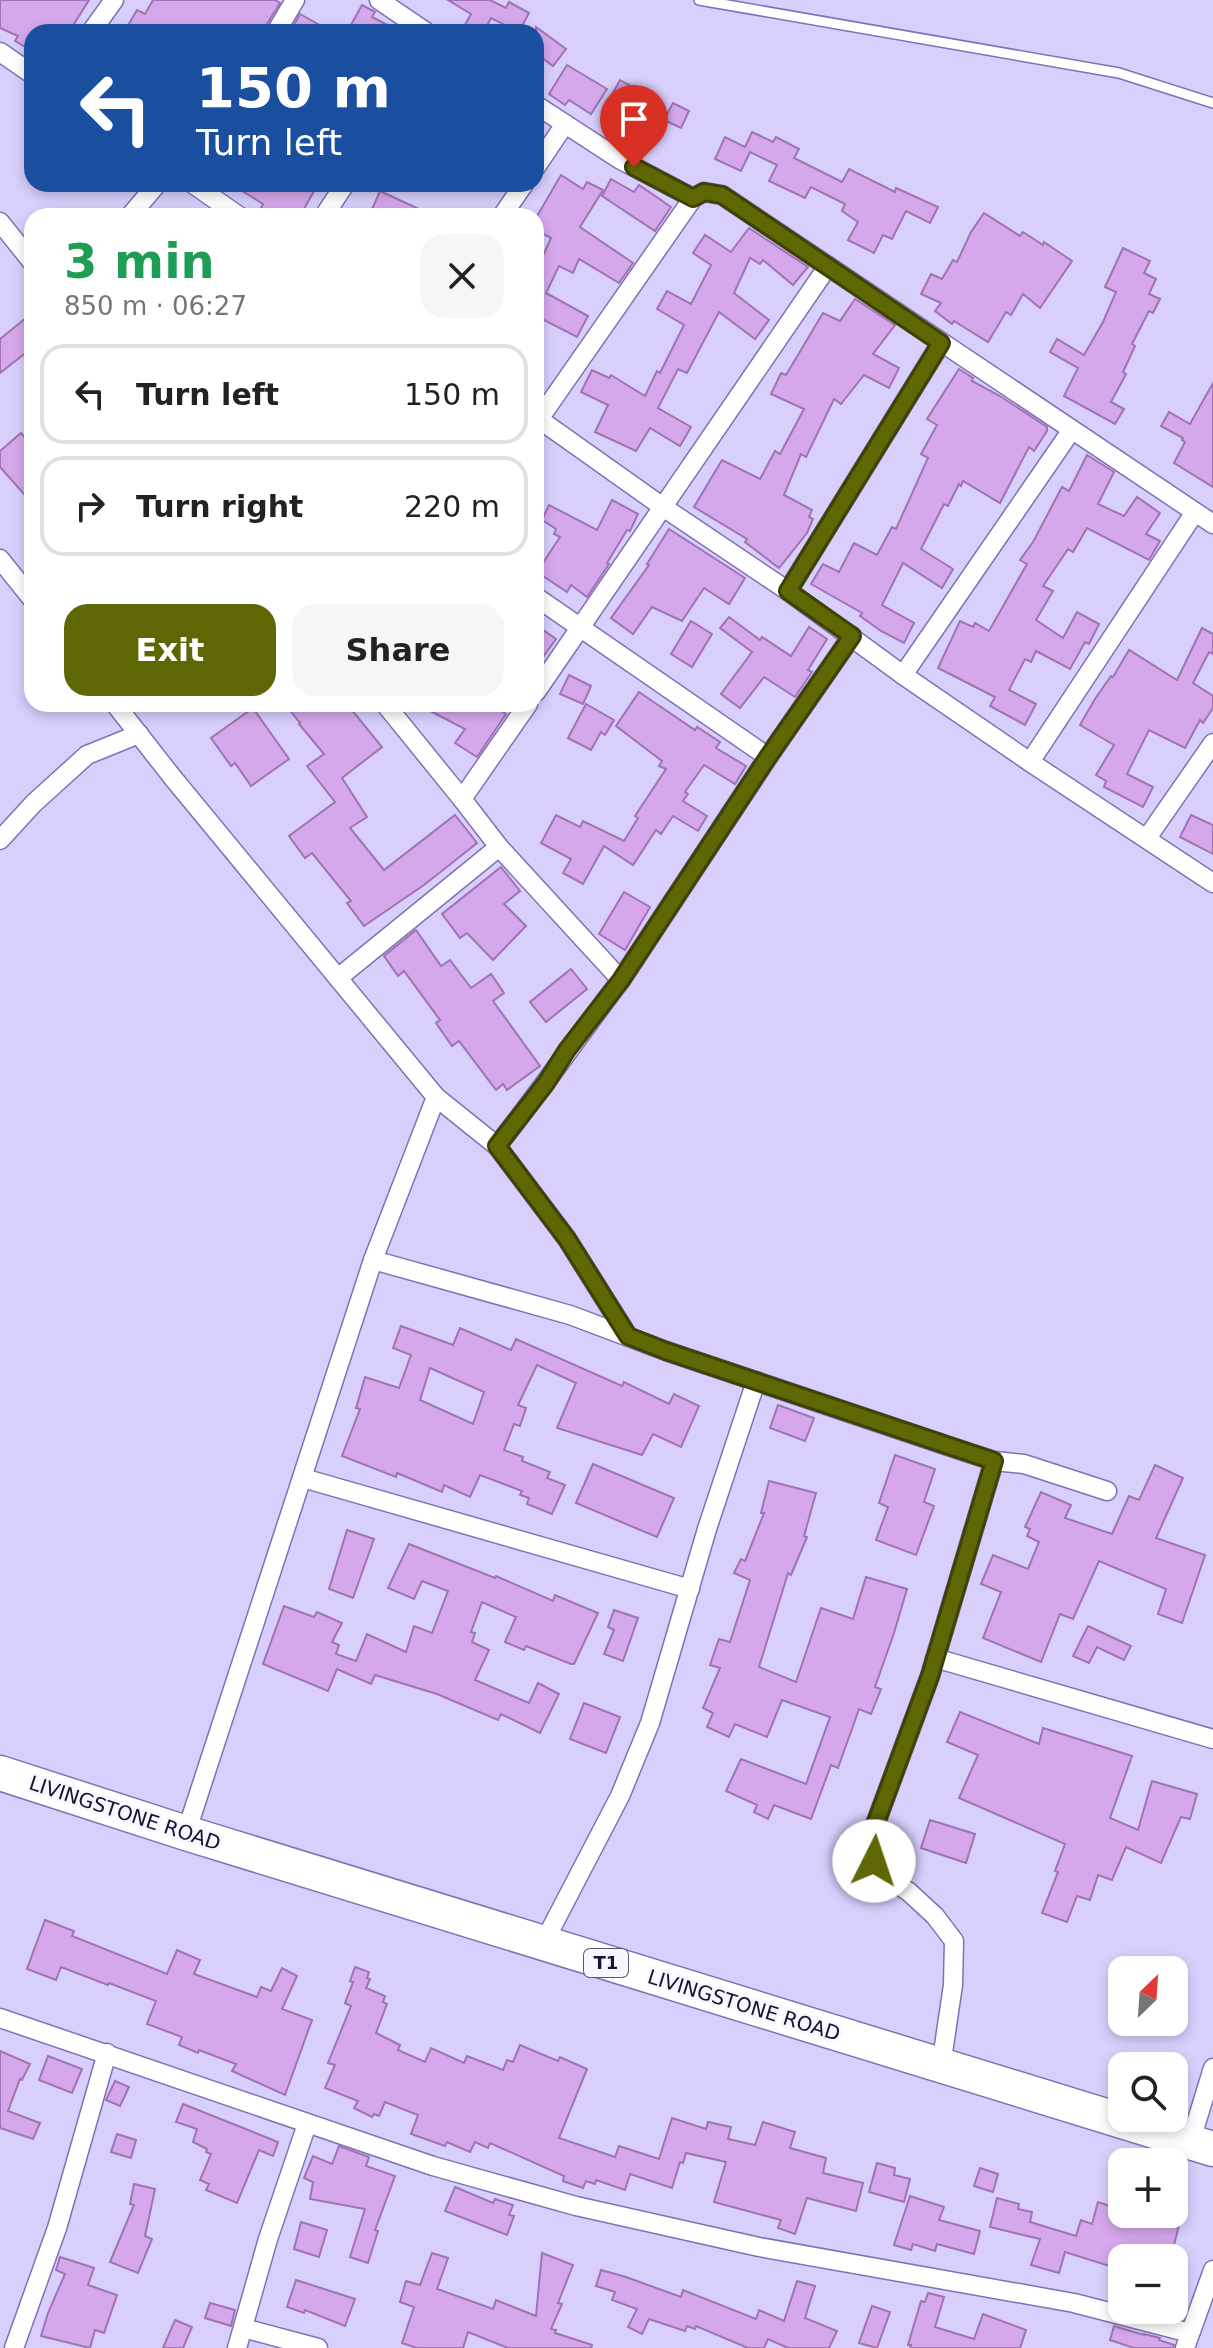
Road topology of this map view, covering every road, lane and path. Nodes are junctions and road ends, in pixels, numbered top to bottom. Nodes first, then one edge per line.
1 (114, 0) edge
2 (295, 0) edge
3 (379, 0) edge
4 (699, 0) edge
5 (97, 24) edge
6 (281, 24) edge
7 (414, 24) edge
8 (0, 52) edge
9 (24, 68) edge
10 (1213, 103) edge
11 (544, 110) edge
12 (565, 124) junction
13 (544, 155) edge
14 (150, 192) edge
15 (204, 192) edge
16 (693, 198) junction
17 (137, 208) edge
18 (228, 208) edge
19 (0, 222) edge
20 (24, 252) edge
21 (828, 266) junction
22 (941, 343) junction
23 (544, 408) edge
24 (544, 423) edge
25 (1071, 431) junction
26 (663, 507) junction
27 (1195, 512) junction
28 (1213, 524) edge
29 (0, 559) edge
30 (24, 589) edge
31 (788, 591) junction
32 (544, 603) edge
33 (580, 628) junction
34 (852, 636) junction
35 (903, 675) junction
36 (544, 680) edge
37 (121, 712) edge
38 (391, 712) edge
39 (522, 712) edge
40 (139, 734) junction
41 (1213, 743) edge
42 (768, 757) junction
43 (1030, 762) junction
44 (462, 799) junction
45 (1147, 838) junction
46 (0, 840) edge
47 (499, 847) junction
48 (1213, 883) edge
49 (338, 978) junction
50 (621, 980) junction
51 (436, 1097) junction
52 (497, 1146) junction
53 (373, 1260) junction
54 (628, 1336) junction
55 (756, 1381) junction
56 (994, 1461) junction
57 (303, 1478) junction
58 (1107, 1491) dead end
59 (690, 1589) junction
60 (935, 1658) junction
61 (1213, 1739) edge
62 (0, 1773) edge
63 (186, 1833) junction
64 (543, 1944) junction
65 (0, 2018) edge
66 (107, 2053) junction
67 (941, 2066) junction
68 (1213, 2068) edge
69 (307, 2124) junction
70 (1202, 2146) edge
71 (1213, 2270) edge
72 (243, 2328) junction
73 (1188, 2340) edge
74 (14, 2348) edge
75 (237, 2348) edge
76 (318, 2348) edge

1 - 5 street
2 - 6 street
3 - 7 street
4 - 10 lane
8 - 9 street
11 - 12 street
12 - 13 street
12 - 16 street
14 - 17 street
15 - 18 street
16 - 21 street
16 - 23 street
19 - 20 street
21 - 22 street
21 - 26 street
22 - 25 street
22 - 31 street
24 - 26 street
25 - 27 street
25 - 35 street
26 - 31 street
26 - 33 street
27 - 28 street
27 - 43 street
29 - 30 street
31 - 34 street
32 - 33 street
33 - 36 street
33 - 42 street
34 - 35 street
34 - 42 street
35 - 43 street
37 - 40 street
38 - 44 street
39 - 44 street
40 - 46 street
40 - 49 street
41 - 45 street
42 - 50 street
43 - 45 street
44 - 47 street
45 - 48 street
47 - 49 street
47 - 50 street
49 - 51 street
50 - 52 street
51 - 52 street
51 - 53 street
52 - 54 street
53 - 54 street
53 - 57 street
54 - 55 street
55 - 56 street
55 - 59 street
56 - 58 street
56 - 60 street
57 - 59 street
57 - 63 street
59 - 64 street
60 - 61 street
60 - 67 street
62 - 63 highway, LIVINGSTONE ROAD / T1
63 - 64 highway, LIVINGSTONE ROAD / T1
64 - 67 highway, LIVINGSTONE ROAD / T1
65 - 66 street
66 - 69 street
66 - 74 street
67 - 70 highway, LIVINGSTONE ROAD / T1
68 - 70 street
69 - 72 street
69 - 73 street
71 - 73 street
72 - 75 street
72 - 76 street

